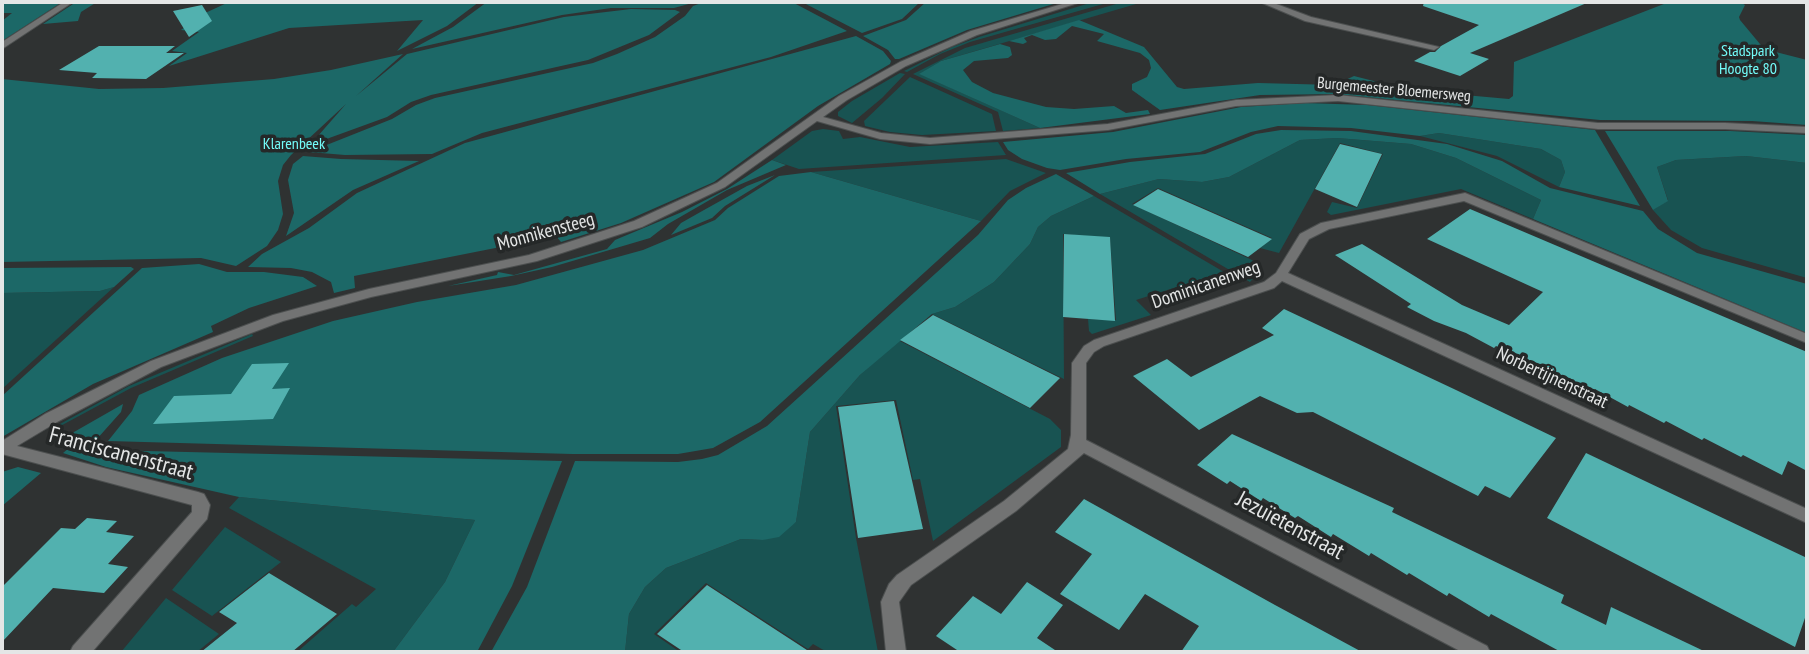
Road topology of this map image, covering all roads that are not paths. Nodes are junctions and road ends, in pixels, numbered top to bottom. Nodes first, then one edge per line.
1 (69, 2) edge
2 (1077, 2) edge
3 (1264, 2) edge
4 (2, 46) edge
5 (1434, 47) dead end
6 (816, 118) junction
7 (1807, 130) edge
8 (1281, 275) junction
9 (1807, 339) edge
10 (1079, 443) junction
11 (2, 448) edge
12 (1807, 516) edge
13 (80, 652) edge
14 (896, 652) edge
15 (1479, 652) edge

1 - 4 street
2 - 6 street, Monnikensteeg
3 - 5 street
6 - 7 street, Burgemeester Bloemersweg
6 - 11 street, Monnikensteeg
8 - 9 street, Dominicanenweg
8 - 10 street, Dominicanenweg
8 - 12 street, Norbertijnenstraat
10 - 14 street
10 - 15 street, Jezuïetenstraat
11 - 13 street, Franciscanenstraat

